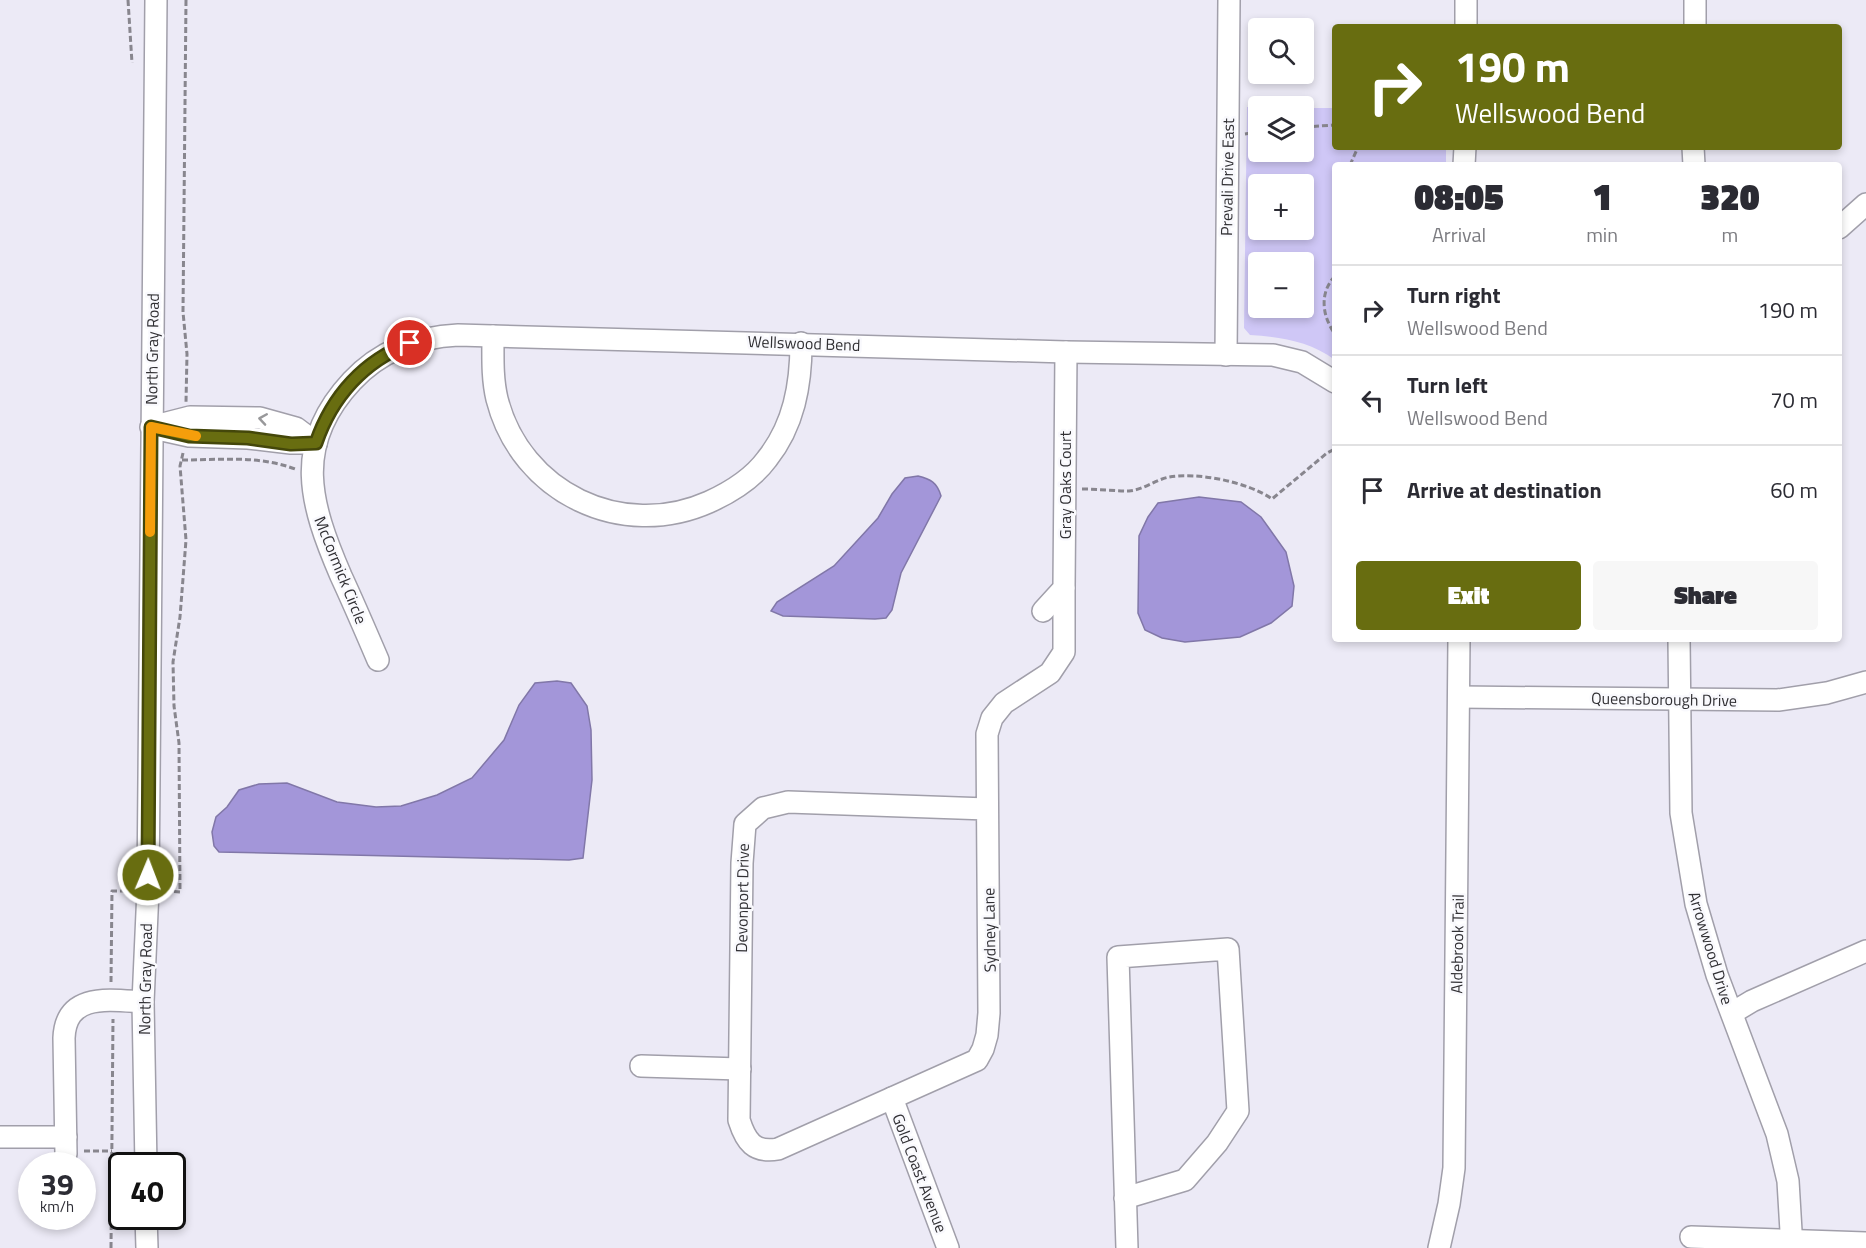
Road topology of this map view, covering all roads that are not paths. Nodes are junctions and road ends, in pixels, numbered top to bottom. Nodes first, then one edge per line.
1 (156, 0) edge
2 (1229, 0) edge
3 (1466, 0) edge
4 (1695, 0) edge
5 (1466, 24) edge
6 (1695, 24) edge
7 (1866, 204) edge
8 (1842, 225) edge
9 (493, 336) junction
10 (801, 343) junction
11 (1066, 352) junction
12 (1226, 355) junction
13 (1332, 380) edge
14 (151, 427) junction
15 (316, 443) junction
16 (1064, 588) junction
17 (1043, 610) dead end
18 (1459, 642) edge
19 (1679, 642) edge
20 (378, 660) dead end
21 (1866, 682) edge
22 (1459, 697) junction
23 (1680, 699) junction
24 (987, 809) junction
25 (1866, 951) edge
26 (143, 1002) junction
27 (1731, 1013) junction
28 (641, 1066) dead end
29 (740, 1069) junction
30 (892, 1098) junction
31 (0, 1137) edge
32 (754, 1145) joint
33 (146, 1152) edge
34 (1125, 1198) junction
35 (146, 1230) edge
36 (1691, 1237) dead end
37 (1866, 1243) edge
38 (1792, 1244) edge
39 (147, 1248) edge
40 (948, 1248) edge
41 (1127, 1248) edge
42 (1439, 1248) edge

1 - 14 street, North Gray Road
2 - 12 street, Prevali Drive East
3 - 5 street
4 - 6 street
7 - 8 street
9 - 10 street, Wellswood Bend
9 - 10 street
9 - 15 street, Wellswood Bend
10 - 11 street, Wellswood Bend
11 - 12 street, Wellswood Bend
11 - 16 street, Gray Oaks Court
12 - 13 street, Wellswood Bend
14 - 15 street
14 - 26 street, North Gray Road
15 - 20 street, McCormick Circle
16 - 17 street
16 - 24 street, Sydney Lane
18 - 22 street, Aldebrook Trail
19 - 23 street, Arrowwood Drive
21 - 23 street, Queensborough Drive
22 - 23 street, Queensborough Drive
22 - 42 street, Aldebrook Trail
23 - 27 street, Arrowwood Drive
24 - 29 street, Devonport Drive
24 - 30 street, Sydney Lane
25 - 27 street
26 - 31 street
26 - 33 street, North Gray Road
27 - 38 street, Arrowwood Drive
28 - 29 street
29 - 32 street, Devonport Drive
30 - 32 street, Sydney Lane
30 - 40 street, Gold Coast Avenue
34 - 34 street
34 - 41 street
35 - 39 street
36 - 38 street
37 - 38 street

